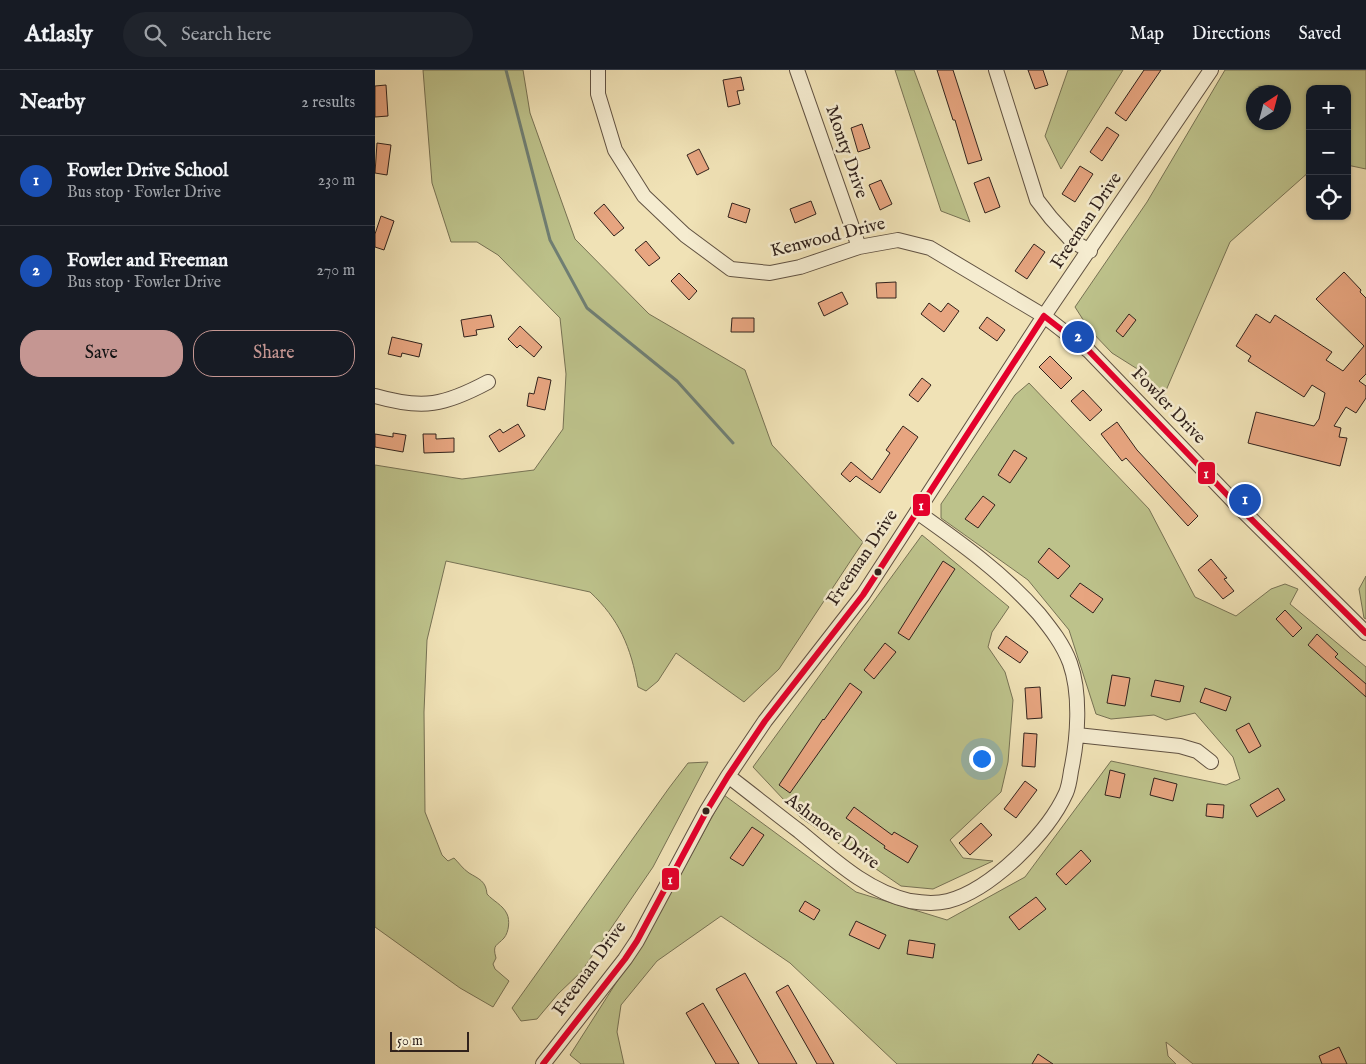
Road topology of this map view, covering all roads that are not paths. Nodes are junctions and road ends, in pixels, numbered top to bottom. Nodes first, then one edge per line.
1 (598, 70) edge
2 (797, 70) edge
3 (996, 70) edge
4 (1211, 70) edge
5 (859, 247) junction
6 (1090, 251) junction
7 (1044, 316) junction
8 (488, 382) dead end
9 (375, 396) edge
10 (917, 512) junction
11 (1366, 633) edge
12 (1077, 735) junction
13 (1211, 762) dead end
14 (728, 776) junction
15 (543, 1064) edge

1 - 5 street, Kenwood Drive
2 - 5 street, Monty Drive
3 - 6 street
4 - 6 street, Freeman Drive
5 - 7 street, Kenwood Drive
6 - 7 street, Freeman Drive
7 - 10 street, Freeman Drive
7 - 11 street, Fowler Drive
8 - 9 street
10 - 12 street, Ashmore Drive
10 - 14 street, Freeman Drive
12 - 13 street
12 - 14 street, Ashmore Drive
14 - 15 street, Freeman Drive

